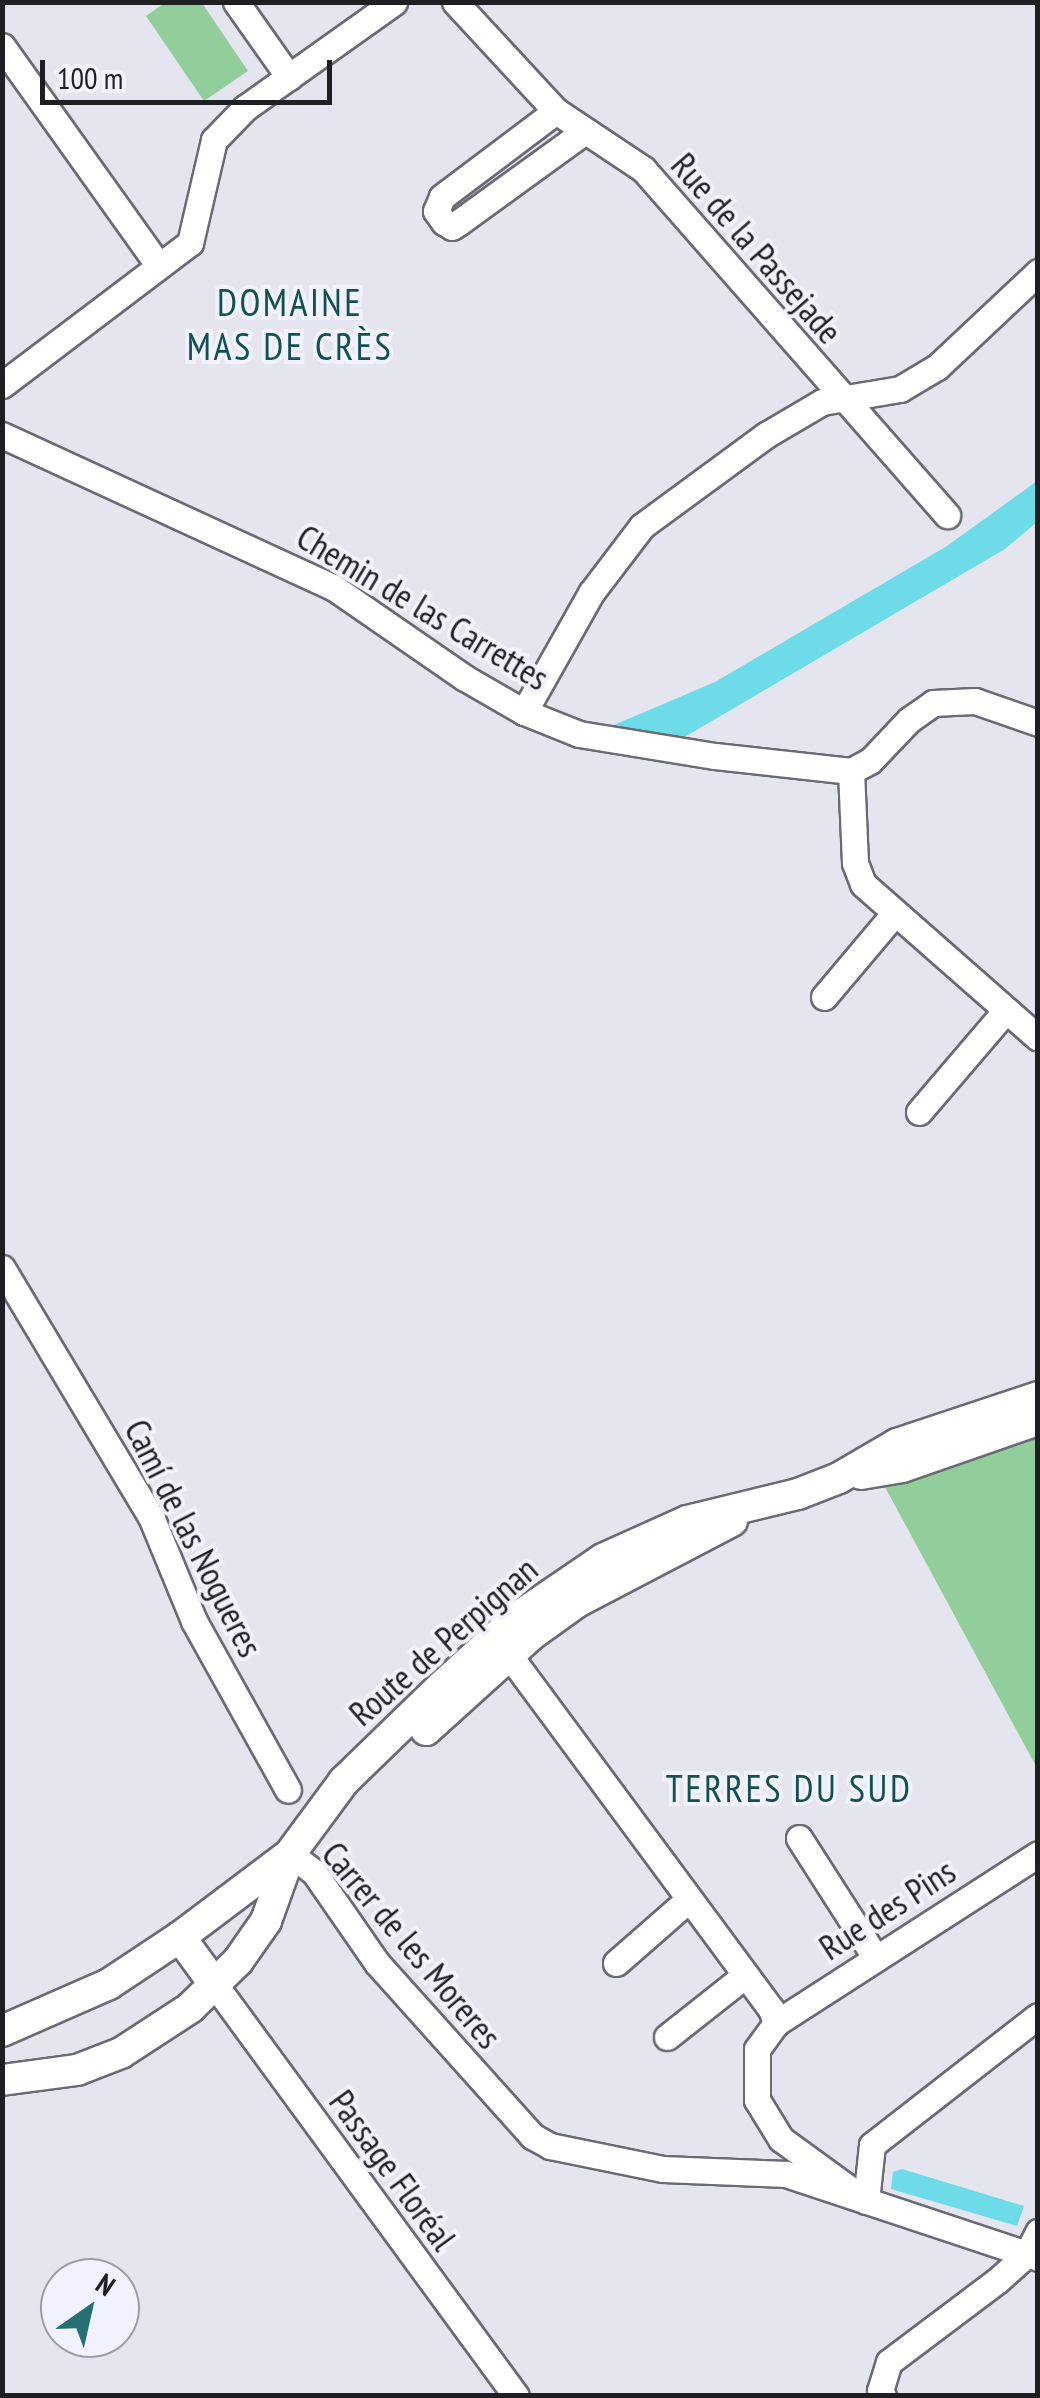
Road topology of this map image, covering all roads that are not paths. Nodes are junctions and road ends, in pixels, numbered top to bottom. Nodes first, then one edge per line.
1 (236, 2) edge
2 (394, 2) edge
3 (455, 2) edge
4 (2, 46) edge
5 (289, 77) junction
6 (556, 111) junction
7 (584, 131) junction
8 (159, 266) junction
9 (1038, 272) edge
10 (2, 385) edge
11 (843, 399) junction
12 (2, 435) edge
13 (947, 516) dead end
14 (524, 712) junction
15 (1038, 723) edge
16 (851, 771) junction
17 (894, 914) junction
18 (824, 997) dead end
19 (1006, 1010) junction
20 (1038, 1038) edge
21 (919, 1112) dead end
22 (2, 1268) edge
23 (1038, 1397) edge
24 (1038, 1420) edge
25 (838, 1478) junction
26 (759, 1506) junction
27 (509, 1655) junction
28 (288, 1790) dead end
29 (312, 1824) junction
30 (799, 1838) dead end
31 (290, 1854) junction
32 (1038, 1854) edge
33 (688, 1900) junction
34 (180, 1937) junction
35 (875, 1957) junction
36 (616, 1963) dead end
37 (744, 1977) junction
38 (216, 1985) junction
39 (1038, 2016) edge
40 (776, 2023) junction
41 (2, 2031) edge
42 (668, 2037) dead end
43 (2, 2080) edge
44 (866, 2200) junction
45 (1034, 2248) edge
46 (516, 2396) edge
47 (883, 2396) edge

1 - 5 street
2 - 5 street
3 - 6 street, Rue de la Passejade
4 - 8 street
5 - 8 street
6 - 7 street, Rue de la Passejade
6 - 7 street
7 - 11 street, Rue de la Passejade
8 - 10 street
9 - 11 street
11 - 13 street, Rue de la Passejade
11 - 14 street
12 - 14 street, Chemin de las Carrettes
14 - 16 street, Chemin de las Carrettes
15 - 16 street
16 - 17 street
17 - 18 street
17 - 19 street
19 - 20 street
19 - 21 street
22 - 28 street, Camí de las Nogueres
23 - 25 main road, Route de Perpignan
24 - 25 main road, Route de Perpignan
25 - 26 main road, Route de Perpignan
26 - 27 main road, Route de Perpignan
26 - 29 main road, Route de Perpignan
27 - 29 main road, Route de Perpignan
27 - 33 street
29 - 31 main road, Route de Perpignan
30 - 35 street
31 - 34 main road, Route de Perpignan
31 - 38 main road, Route de Perpignan
31 - 44 street, Carrer de les Moreres
32 - 35 street, Rue des Pins
33 - 36 street
33 - 37 street
34 - 38 main road
34 - 41 main road, Route de Perpignan
35 - 40 street, Rue des Pins
37 - 40 street
37 - 42 street
38 - 43 main road, Route de Perpignan
38 - 46 street, Passage Floréal
39 - 44 street
40 - 44 street
44 - 45 street, Carrer de les Moreres
45 - 47 street

